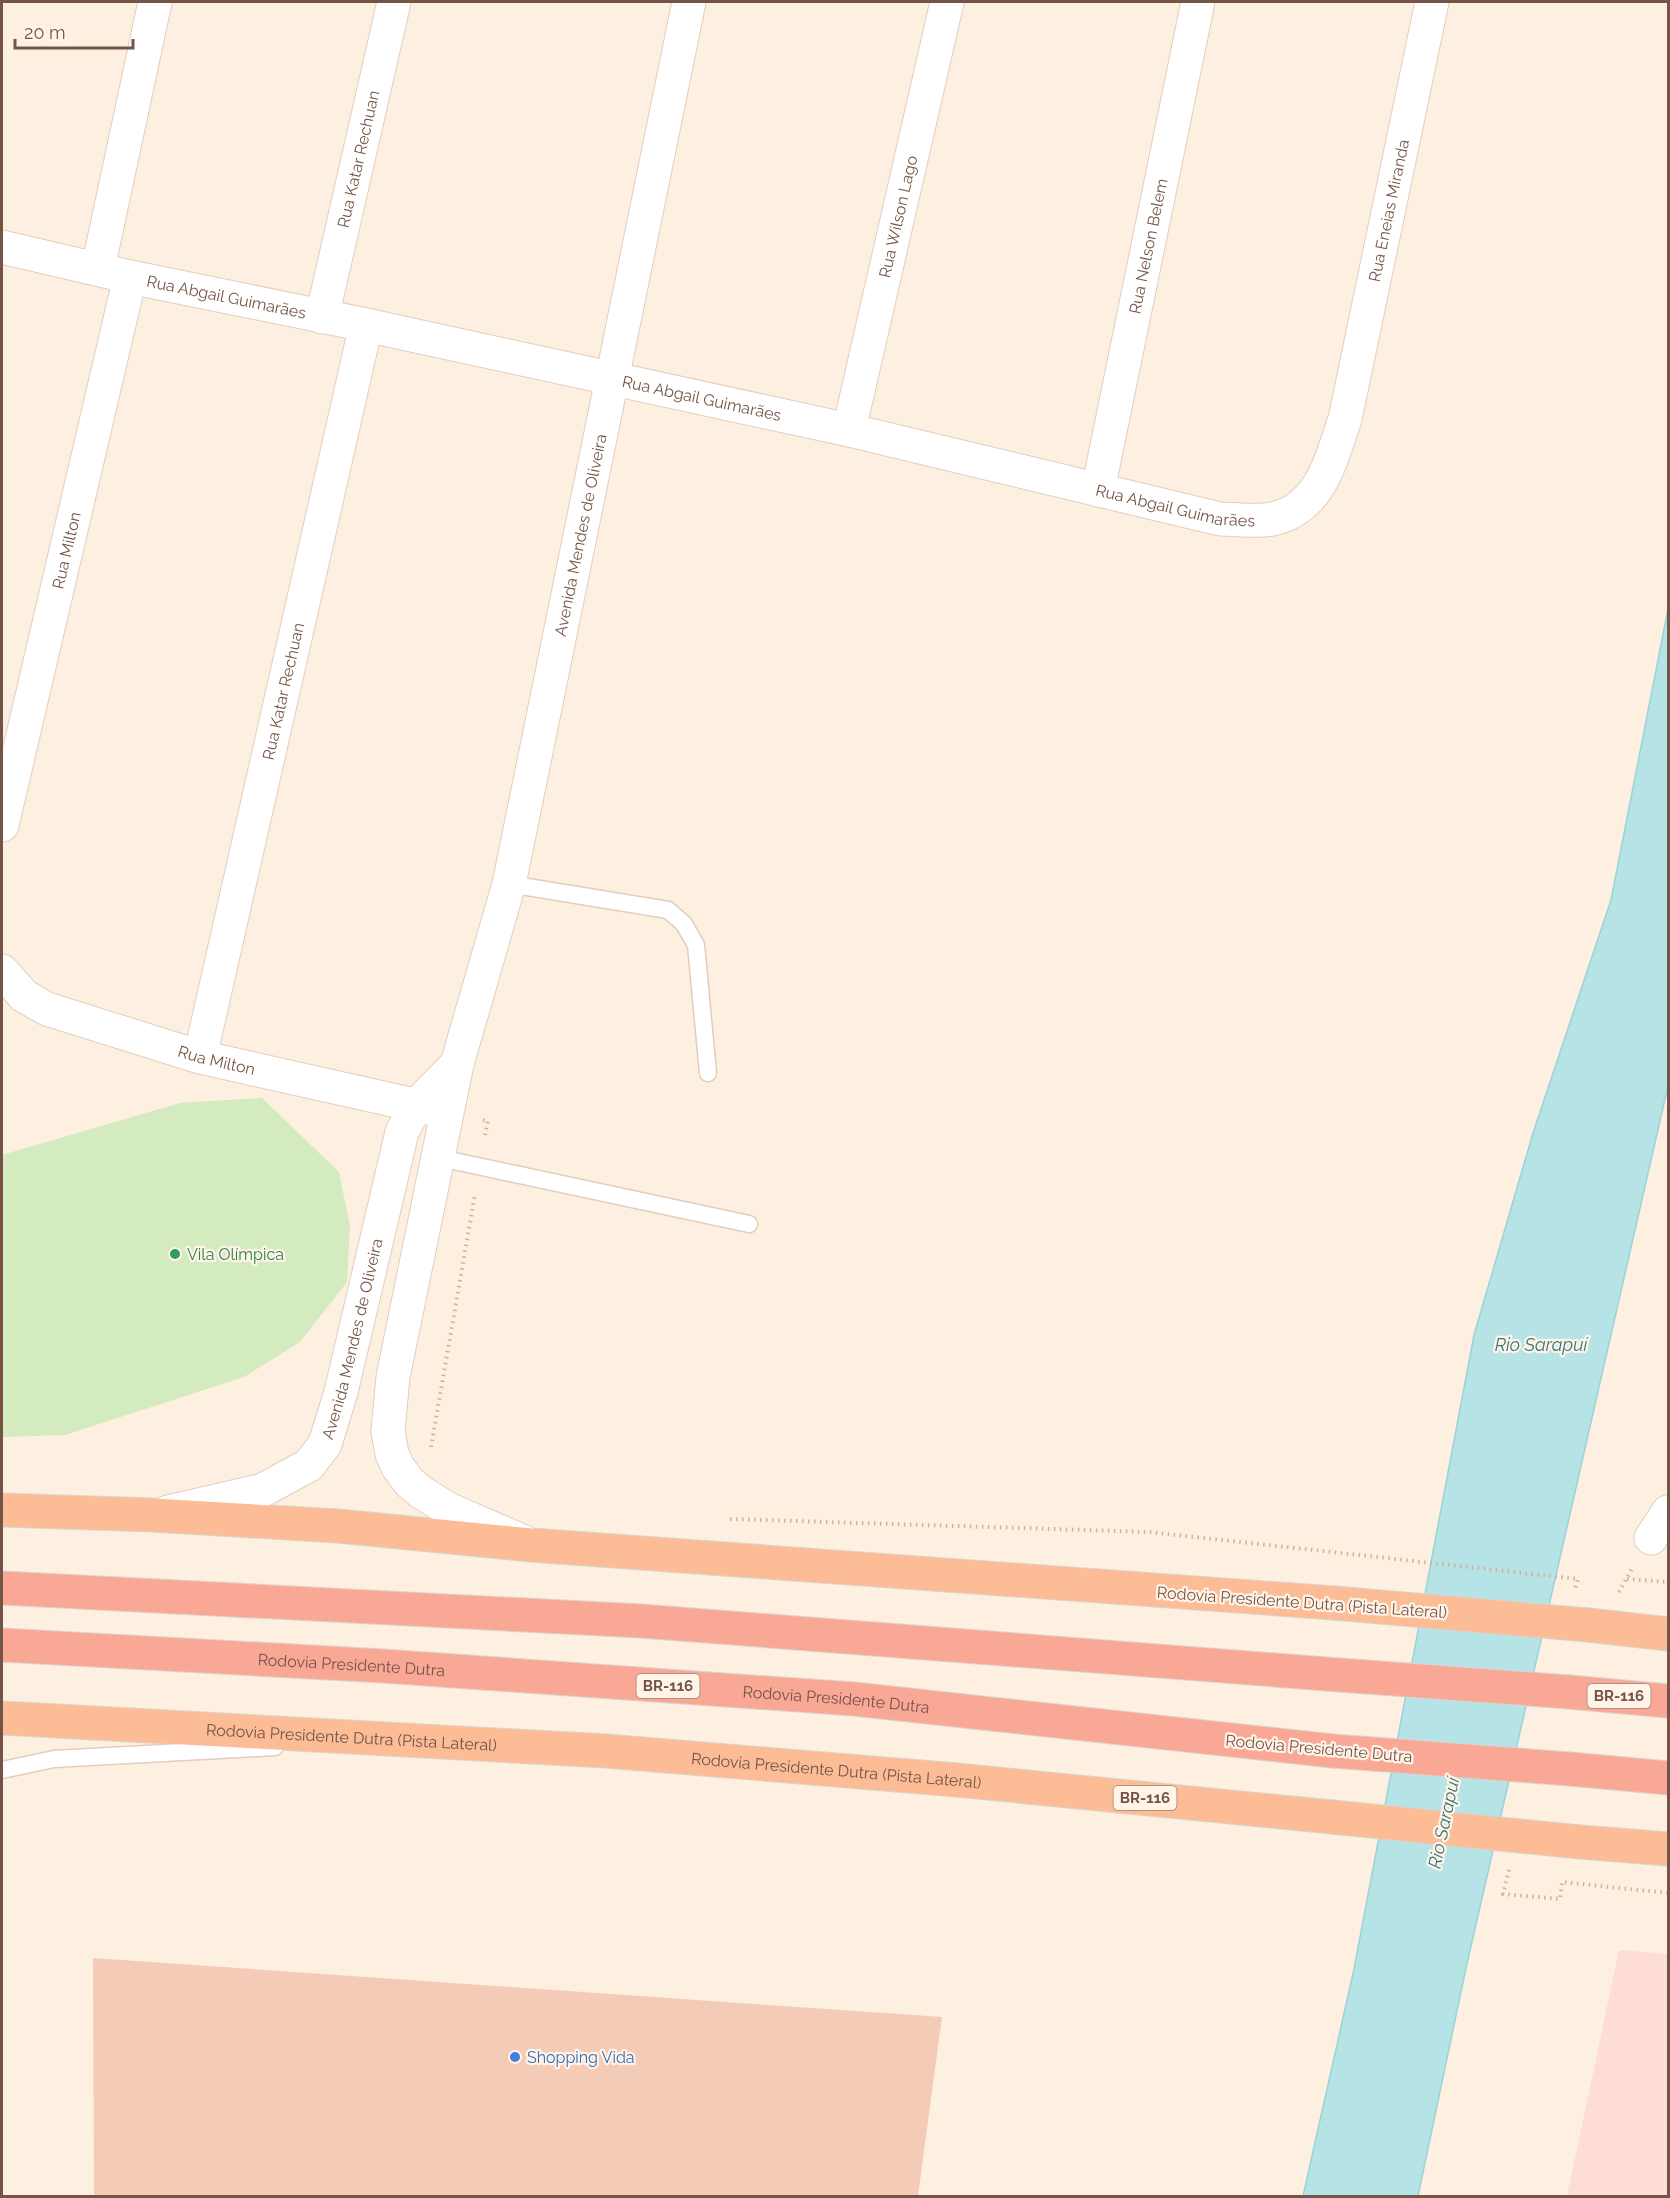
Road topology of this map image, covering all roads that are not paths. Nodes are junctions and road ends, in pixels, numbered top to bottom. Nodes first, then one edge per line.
1 (155, 2) edge
2 (394, 2) edge
3 (689, 2) edge
4 (946, 2) edge
5 (1198, 2) edge
6 (1432, 2) edge
7 (2, 247) edge
8 (98, 268) junction
9 (130, 277) junction
10 (322, 317) junction
11 (366, 324) junction
12 (613, 378) junction
13 (1345, 419) joint
14 (849, 430) junction
15 (1098, 490) junction
16 (2, 825) edge
17 (509, 884) junction
18 (2, 971) edge
19 (200, 1057) junction
20 (457, 1064) junction
21 (708, 1073) dead end
22 (416, 1106) junction
23 (448, 1112) junction
24 (440, 1158) junction
25 (749, 1224) dead end
26 (2, 1510) edge
27 (153, 1515) junction
28 (531, 1545) junction
29 (2, 1588) edge
30 (1668, 1634) edge
31 (2, 1645) edge
32 (1668, 1701) edge
33 (2, 1718) edge
34 (394, 1741) junction
35 (2, 1770) edge
36 (1668, 1778) edge
37 (1668, 1849) edge

1 - 8 street
2 - 10 street, Rua Katar Rechuan
3 - 12 street, Avenida Mendes de Oliveira
4 - 14 street, Rua Wilson Lago
5 - 15 street, Rua Nelson Belem
6 - 13 street, Rua Eneias Miranda
7 - 8 street, Rua Abgail Guimarães
8 - 9 street, Rua Abgail Guimarães
9 - 10 street, Rua Abgail Guimarães
9 - 16 street, Rua Milton
10 - 11 street, Rua Abgail Guimarães
11 - 12 street, Rua Abgail Guimarães
11 - 19 street, Rua Katar Rechuan
12 - 14 street, Rua Abgail Guimarães
12 - 17 street, Avenida Mendes de Oliveira
13 - 15 street, Rua Abgail Guimarães
14 - 15 street, Rua Abgail Guimarães
17 - 20 street, Avenida Mendes de Oliveira
17 - 21 lane
18 - 19 street, Rua Milton
19 - 22 street, Rua Milton
20 - 22 street, Avenida Mendes de Oliveira
20 - 23 street, Avenida Mendes de Oliveira
22 - 23 street, Rua Milton
22 - 27 street, Avenida Mendes de Oliveira
23 - 24 street, Avenida Mendes de Oliveira
24 - 25 lane
24 - 28 street, Avenida Mendes de Oliveira
26 - 27 highway, Rodovia Presidente Dutra (Pista Lateral)
27 - 28 highway, Rodovia Presidente Dutra (Pista Lateral)
28 - 30 highway, Rodovia Presidente Dutra (Pista Lateral), bridge
29 - 32 highway, BR-116, bridge
31 - 36 highway, Rodovia Presidente Dutra / BR-116, bridge
33 - 34 highway, Rodovia Presidente Dutra (Pista Lateral) / BR-116
34 - 35 lane
34 - 37 highway, Rodovia Presidente Dutra (Pista Lateral) / BR-116, bridge

